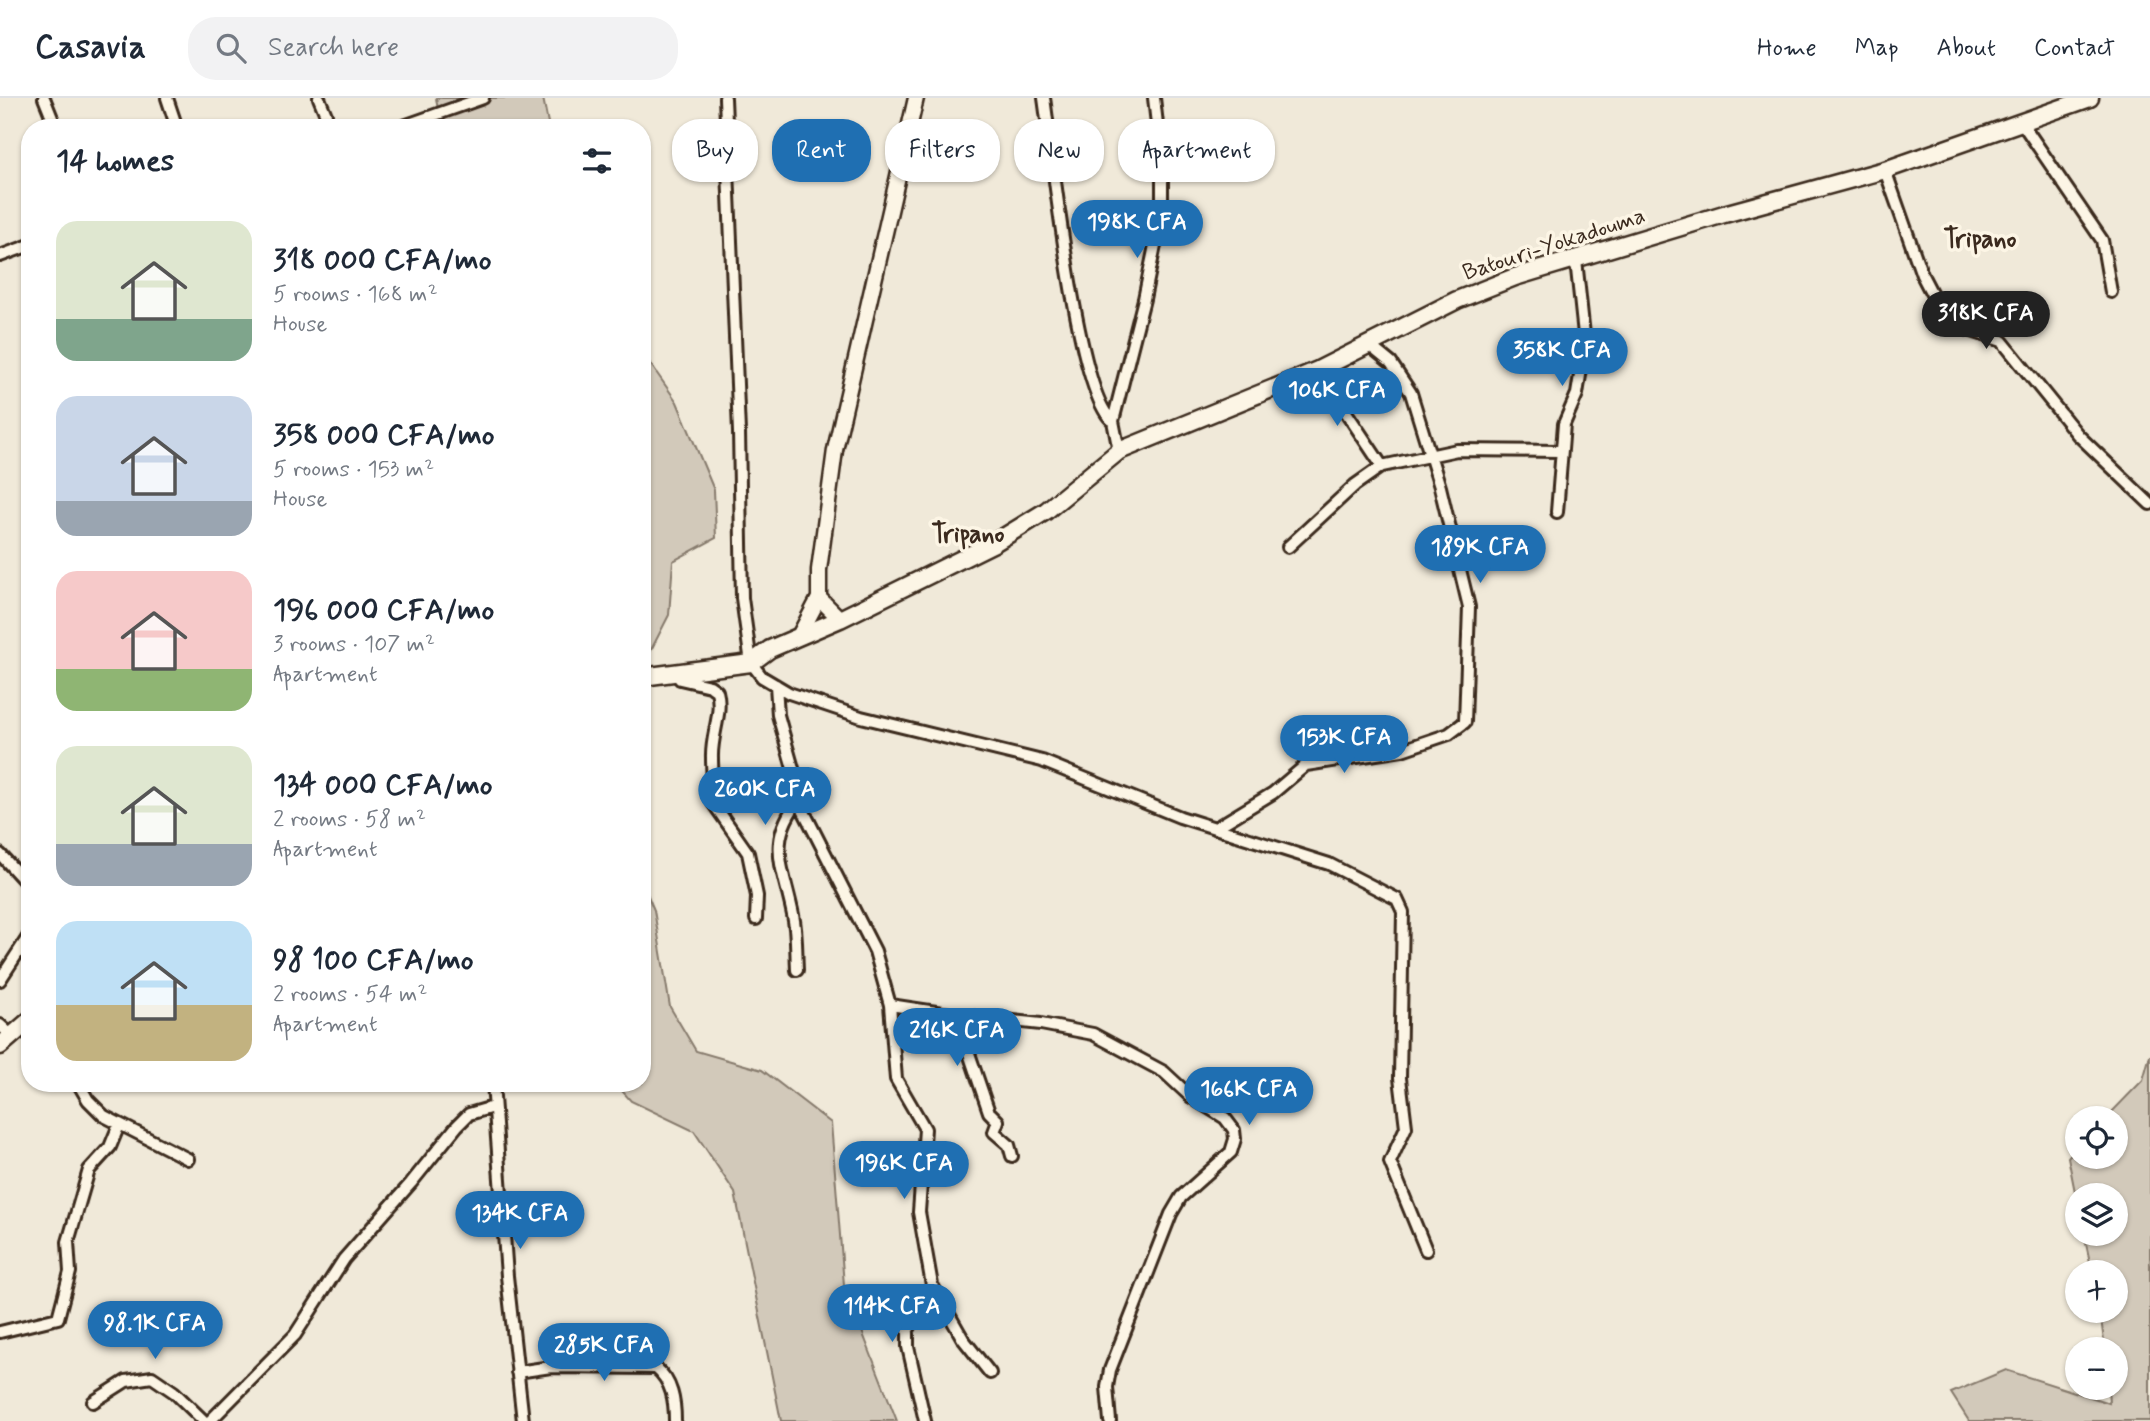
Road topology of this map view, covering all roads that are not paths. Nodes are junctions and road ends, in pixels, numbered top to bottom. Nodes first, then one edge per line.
1 (44, 98) edge
2 (167, 98) edge
3 (319, 98) edge
4 (483, 98) edge
5 (725, 98) edge
6 (916, 98) edge
7 (1044, 98) edge
8 (1154, 98) edge
9 (2090, 98) edge
10 (52, 119) edge
11 (174, 119) edge
12 (326, 119) edge
13 (424, 119) edge
14 (911, 119) edge
15 (2022, 123) junction
16 (1885, 170) junction
17 (897, 182) edge
18 (21, 248) edge
19 (0, 256) edge
20 (1576, 260) junction
21 (2111, 292) dead end
22 (1369, 345) junction
23 (1318, 370) junction
24 (1113, 421) junction
25 (1560, 451) junction
26 (1119, 452) junction
27 (1431, 454) junction
28 (1382, 466) junction
29 (2150, 504) edge
30 (1557, 512) dead end
31 (1288, 547) dead end
32 (819, 598) junction
33 (840, 620) junction
34 (799, 636) junction
35 (751, 663) junction
36 (674, 671) junction
37 (651, 675) edge
38 (776, 685) junction
39 (801, 797) junction
40 (1217, 827) junction
41 (0, 854) edge
42 (21, 877) edge
43 (756, 919) dead end
44 (21, 948) edge
45 (797, 970) dead end
46 (0, 979) edge
47 (890, 1005) junction
48 (956, 1015) junction
49 (21, 1026) edge
50 (4, 1035) edge
51 (84, 1092) edge
52 (493, 1092) edge
53 (493, 1107) junction
54 (119, 1125) junction
55 (1012, 1156) dead end
56 (188, 1159) dead end
57 (1426, 1250) dead end
58 (935, 1295) junction
59 (0, 1332) edge
60 (517, 1372) junction
61 (990, 1373) dead end
62 (93, 1402) dead end
63 (207, 1421) edge
64 (523, 1421) edge
65 (675, 1421) edge
66 (925, 1421) edge
67 (1110, 1421) edge

1 - 10 street
2 - 11 street
3 - 12 street
4 - 13 street
5 - 35 street
6 - 14 main road
7 - 24 street
8 - 24 street
9 - 15 highway, Batouri-Yokadouma
15 - 16 highway, Batouri-Yokadouma
15 - 21 street
16 - 20 highway, Batouri-Yokadouma
16 - 29 street
17 - 32 main road
18 - 19 street
20 - 22 highway, Batouri-Yokadouma
20 - 25 street
22 - 23 highway, Batouri-Yokadouma
22 - 27 street
23 - 26 highway, Batouri-Yokadouma
23 - 28 street
24 - 26 street
25 - 27 street
25 - 30 street
26 - 33 highway, Batouri-Yokadouma
27 - 28 street
27 - 40 street
28 - 31 street
32 - 33 main road
32 - 34 main road
33 - 34 highway, Batouri-Yokadouma
34 - 35 highway, Batouri-Yokadouma
35 - 36 highway, Batouri-Yokadouma
35 - 38 street
36 - 37 highway, Batouri-Yokadouma
36 - 43 street
38 - 39 street
38 - 40 street
39 - 45 street
39 - 47 street
40 - 57 street
41 - 42 street
44 - 46 street
47 - 48 street
47 - 58 street
48 - 55 street
48 - 67 street
49 - 50 highway
51 - 54 street
52 - 53 street
53 - 60 street
53 - 63 street
54 - 56 street
54 - 59 street
58 - 61 street
58 - 66 street
60 - 64 street
60 - 65 street
62 - 63 street

